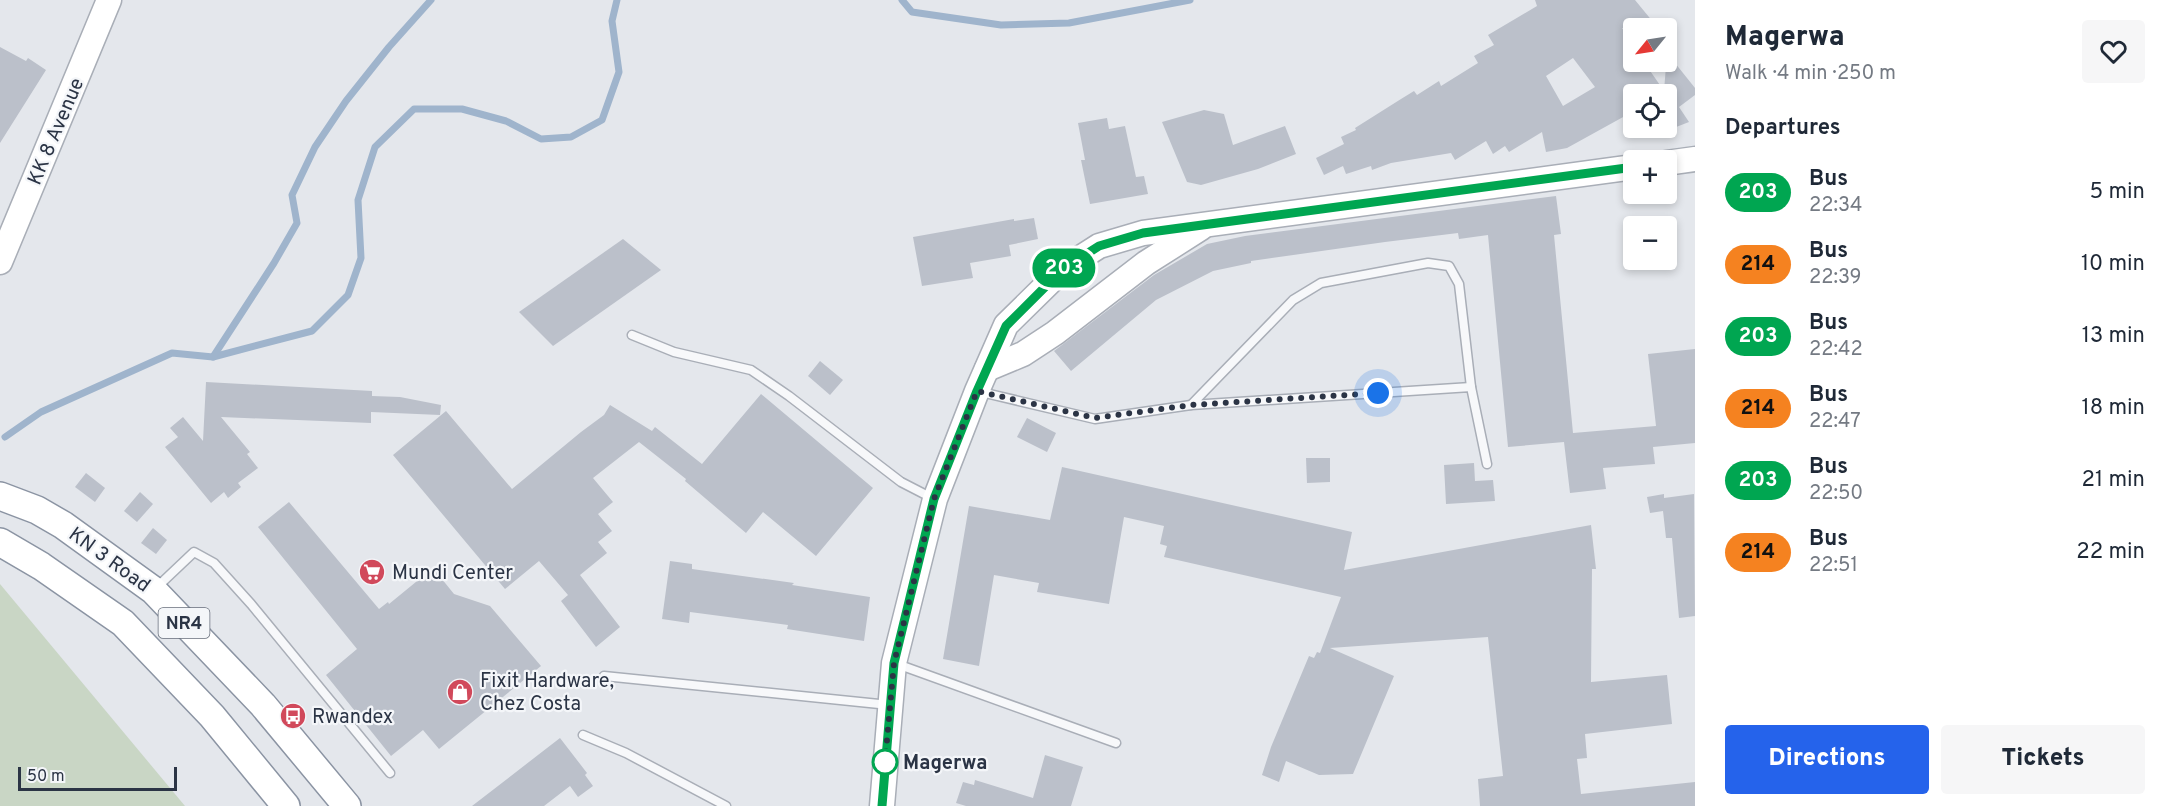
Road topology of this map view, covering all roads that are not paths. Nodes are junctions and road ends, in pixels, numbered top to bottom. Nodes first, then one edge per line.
1 (109, 0) edge
2 (1695, 159) edge
3 (1677, 161) edge
4 (1623, 168) edge
5 (1208, 223) junction
6 (0, 262) edge
7 (632, 335) dead end
8 (982, 380) junction
9 (1471, 387) junction
10 (1191, 405) junction
11 (1487, 464) dead end
12 (0, 487) edge
13 (0, 496) edge
14 (934, 499) junction
15 (37, 510) junction
16 (0, 542) edge
17 (153, 590) junction
18 (894, 663) junction
19 (604, 676) dead end
20 (889, 705) junction
21 (583, 735) dead end
22 (1116, 742) dead end
23 (390, 772) dead end
24 (286, 806) edge
25 (346, 806) edge
26 (726, 806) edge
27 (882, 806) edge

1 - 6 main road, KK 8 Avenue
2 - 3 main road
4 - 5 main road
5 - 8 main road
5 - 8 main road
7 - 14 lane
8 - 10 lane
8 - 14 main road
9 - 10 lane
9 - 10 lane
9 - 11 lane
12 - 15 highway
13 - 15 highway, KN 3 Road / NR4
14 - 18 main road
15 - 17 highway, KN 3 Road / NR4
16 - 24 highway, NR4
17 - 23 lane
17 - 25 highway, KN 3 Road / NR4
18 - 20 main road
18 - 22 lane
19 - 20 lane
20 - 27 main road
21 - 26 lane

